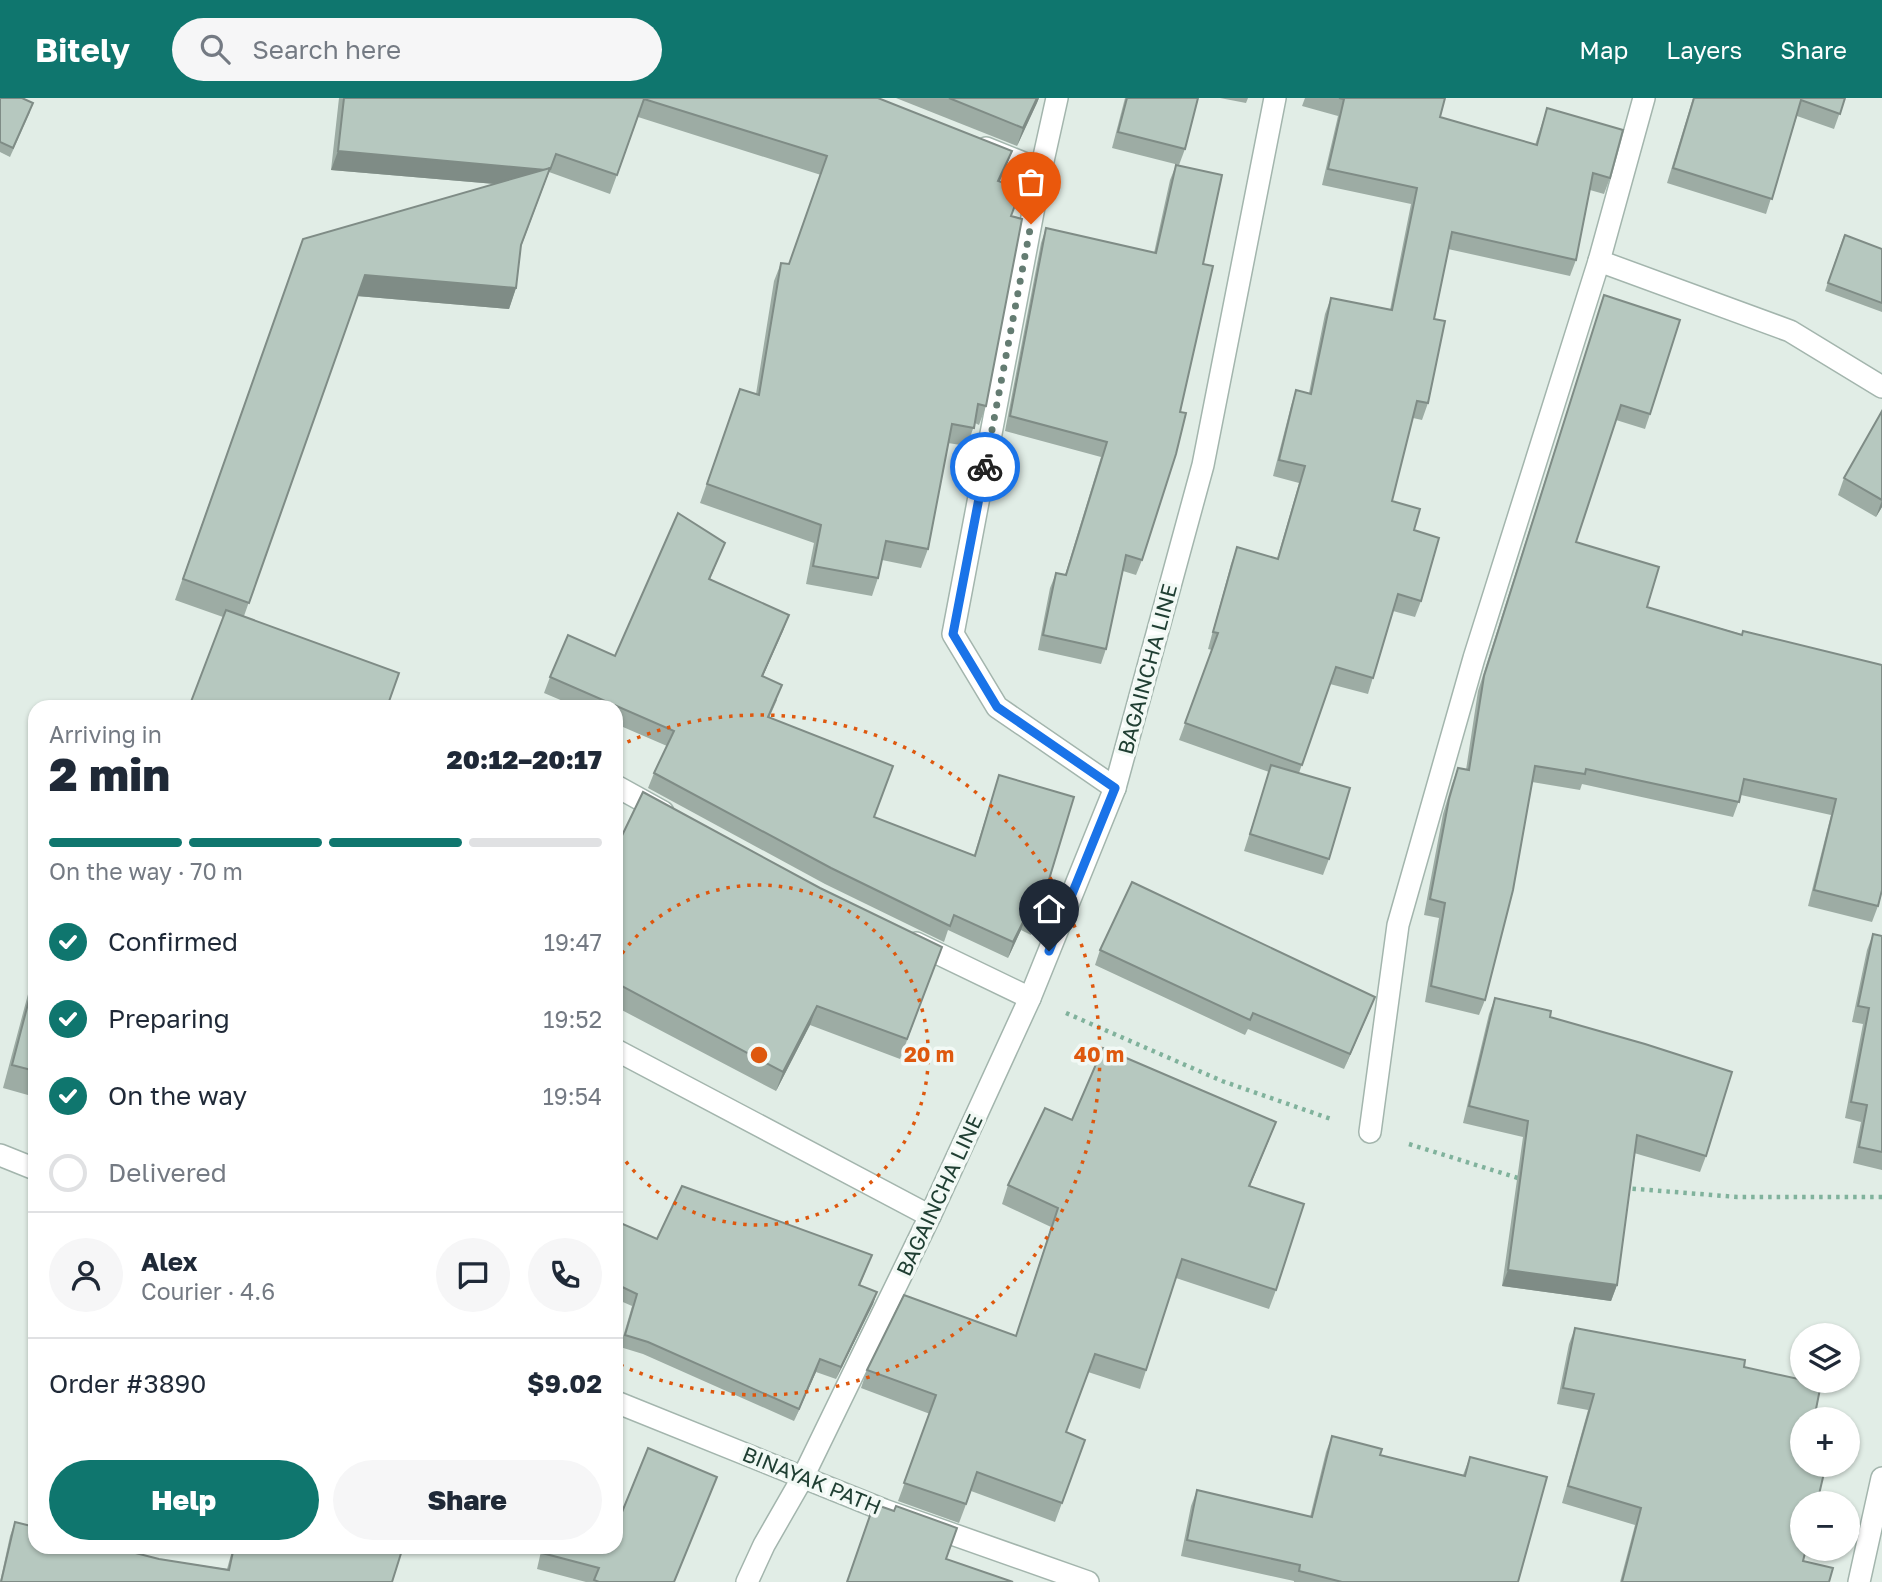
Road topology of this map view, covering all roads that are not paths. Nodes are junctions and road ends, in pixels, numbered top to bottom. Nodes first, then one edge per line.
1 (1057, 98) edge
2 (1275, 98) edge
3 (1644, 98) edge
4 (963, 139) edge
5 (1041, 170) junction
6 (1599, 261) junction
7 (1882, 387) edge
8 (1115, 788) junction
9 (623, 790) edge
10 (676, 819) edge
11 (893, 932) edge
12 (1030, 998) junction
13 (623, 1054) edge
14 (1370, 1132) road end
15 (0, 1155) edge
16 (28, 1166) edge
17 (930, 1216) junction
18 (623, 1405) edge
19 (803, 1477) junction
20 (1882, 1478) edge
21 (747, 1582) edge
22 (1088, 1582) edge
23 (1859, 1582) edge

1 - 5 street
2 - 8 street, BAGAINCHA LINE
3 - 6 street
4 - 5 street
5 - 8 street
6 - 7 street
6 - 14 street
8 - 12 street, BAGAINCHA LINE
9 - 10 street
11 - 12 street
12 - 17 street, BAGAINCHA LINE
13 - 17 street
15 - 16 street
17 - 19 street, BAGAINCHA LINE
18 - 19 street, BINAYAK PATH
19 - 21 street, BAGAINCHA LINE
19 - 22 street, BINAYAK PATH
20 - 23 street

